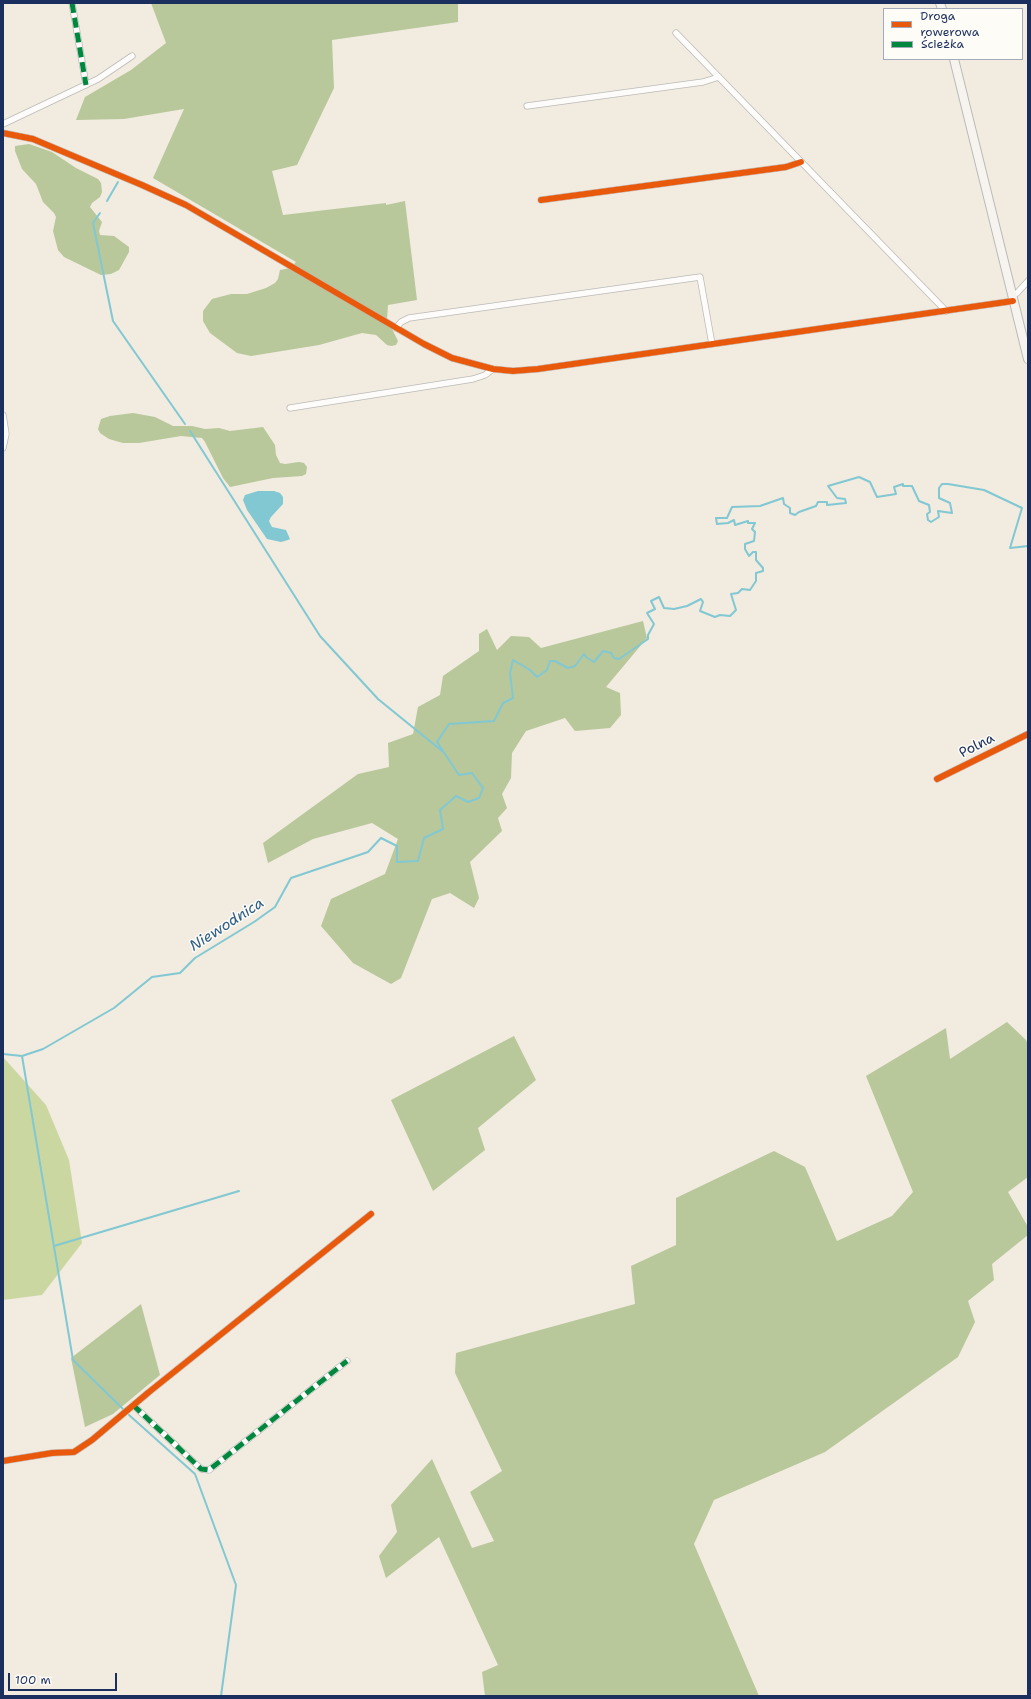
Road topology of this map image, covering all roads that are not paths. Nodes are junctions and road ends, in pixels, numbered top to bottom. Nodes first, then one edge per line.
1 (72, 3) edge
2 (676, 33) dead end
3 (132, 56) dead end
4 (954, 60) edge
5 (719, 78) junction
6 (86, 85) junction
7 (527, 106) dead end
8 (3, 124) edge
9 (3, 133) edge
10 (801, 162) junction
11 (541, 200) dead end
12 (1028, 281) edge
13 (1012, 298) junction
14 (946, 312) junction
15 (396, 328) junction
16 (712, 344) junction
17 (1028, 359) edge
18 (493, 369) junction
19 (290, 408) dead end
20 (3, 415) edge
21 (3, 448) edge
22 (1028, 734) edge
23 (937, 779) dead end
24 (370, 1214) dead end
25 (347, 1361) dead end
26 (133, 1405) junction
27 (3, 1461) edge

1 - 6 street
2 - 5 street
3 - 6 street
4 - 13 street
5 - 7 street
5 - 10 street
6 - 8 street
9 - 15 street
10 - 11 street
10 - 14 street
12 - 13 street
13 - 14 street
13 - 17 street
14 - 16 street
15 - 16 street
15 - 18 street
16 - 18 street
18 - 19 street
20 - 21 street
22 - 23 street, Polna
24 - 26 street
25 - 26 street
26 - 27 street

